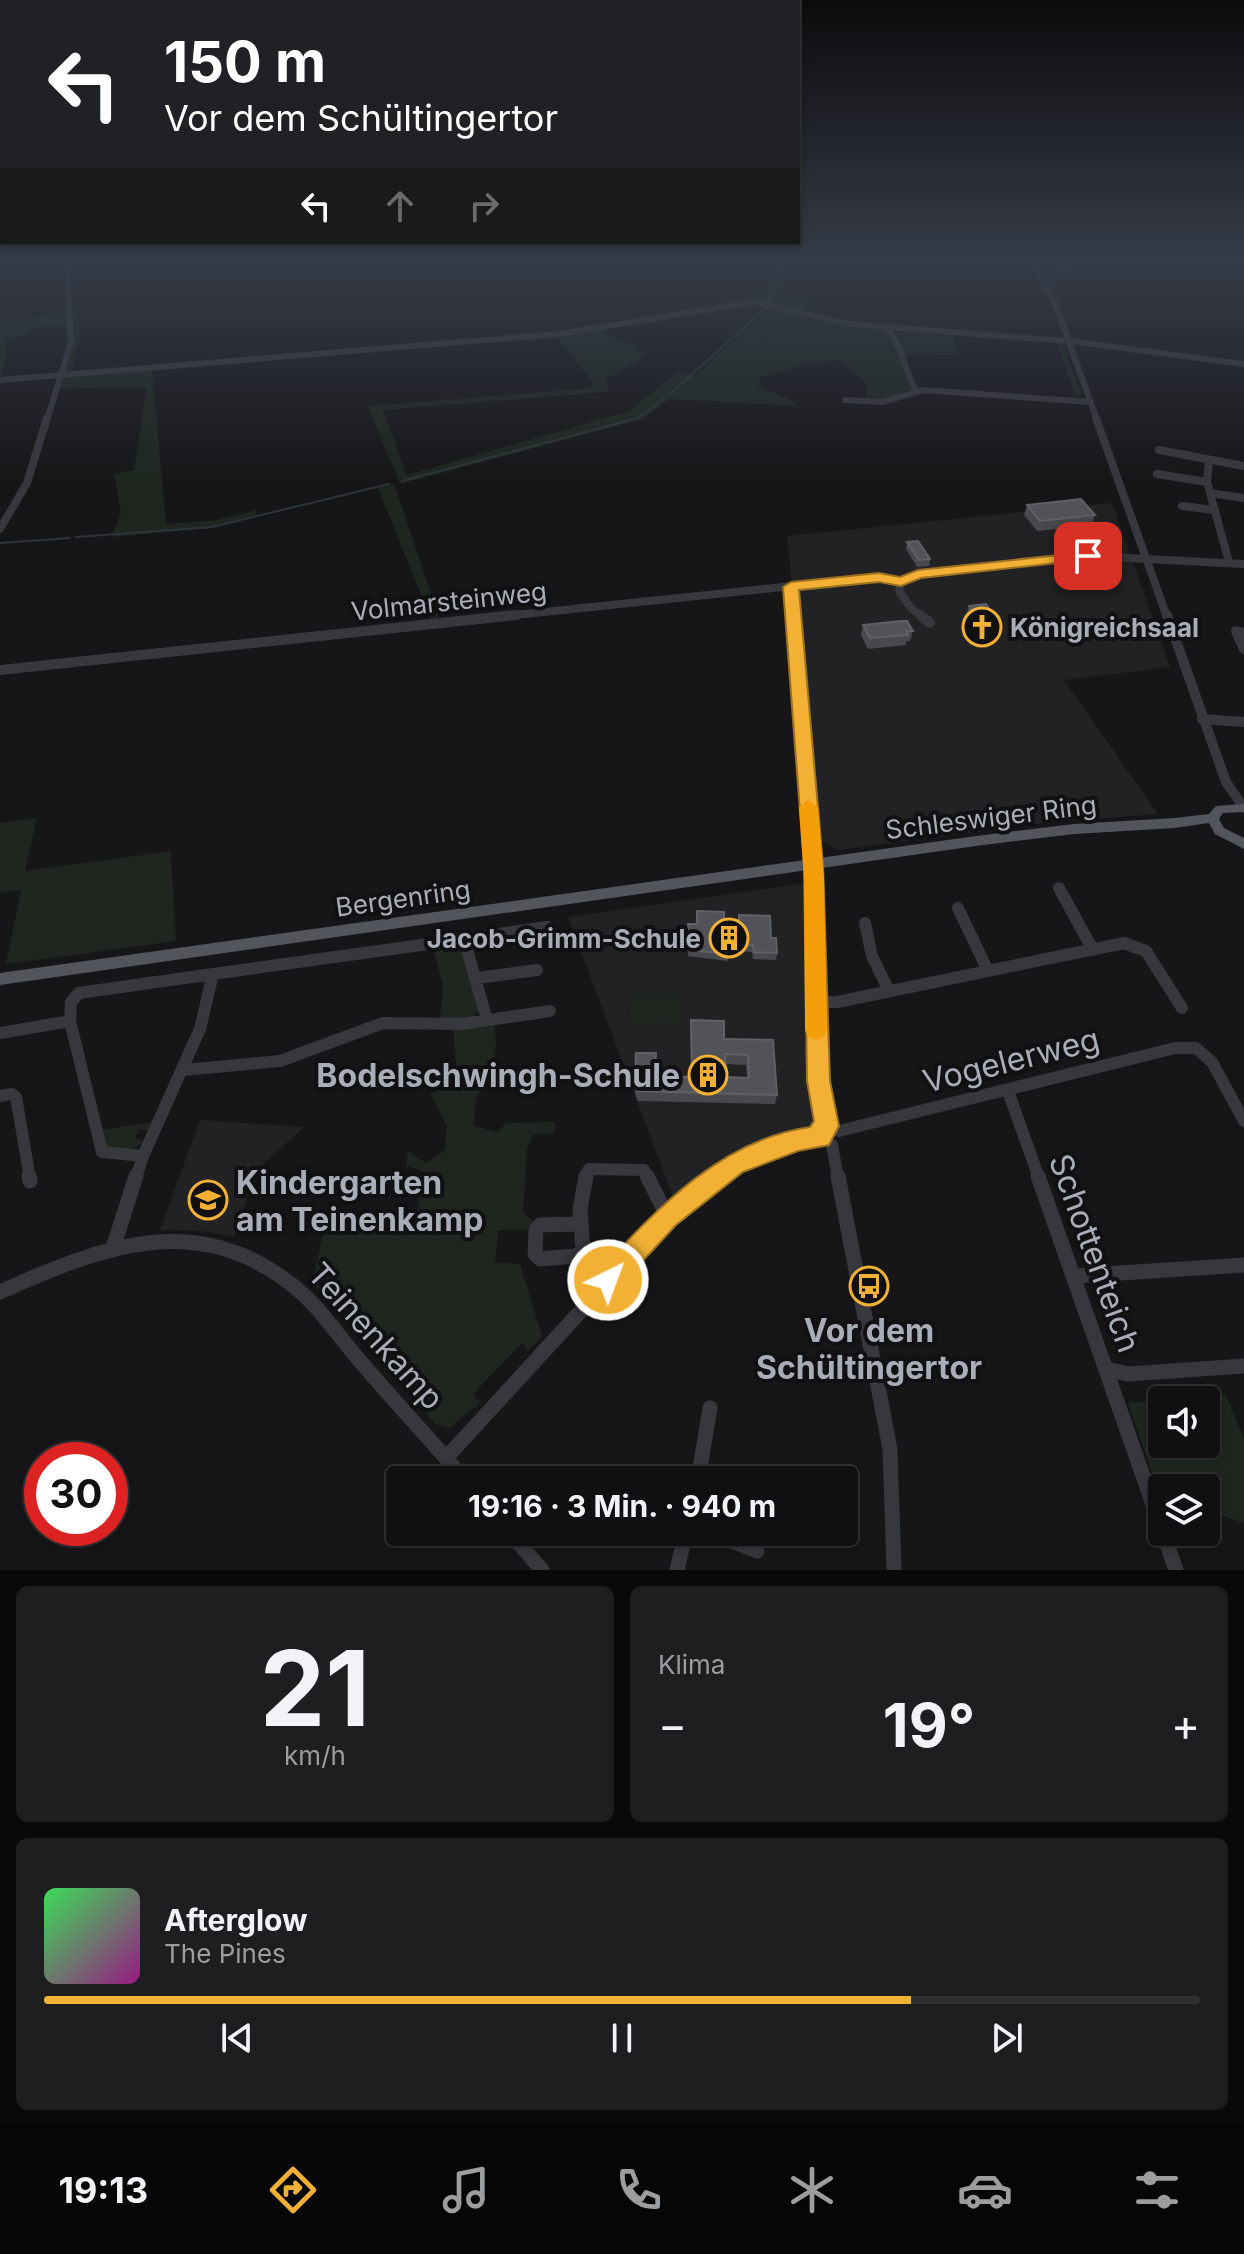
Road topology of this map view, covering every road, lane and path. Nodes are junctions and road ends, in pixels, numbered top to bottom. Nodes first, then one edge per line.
1 (72, 335) edge
2 (542, 335) edge
3 (893, 335) edge
4 (988, 335) edge
5 (1067, 335) edge
6 (1069, 341) junction
7 (1244, 364) edge
8 (61, 373) junction
9 (0, 380) edge
10 (916, 391) junction
11 (845, 400) dead end
12 (1091, 402) junction
13 (1159, 450) dead end
14 (1209, 460) junction
15 (1244, 466) edge
16 (1157, 474) dead end
17 (1207, 482) junction
18 (1210, 493) junction
19 (1244, 498) edge
20 (1182, 506) dead end
21 (1215, 510) junction
22 (0, 529) edge
23 (1143, 558) junction
24 (1229, 562) junction
25 (1244, 564) edge
26 (901, 582) junction
27 (791, 587) junction
28 (930, 623) dead end
29 (1244, 633) edge
30 (1244, 649) edge
31 (0, 670) edge
32 (1202, 719) junction
33 (1244, 722) edge
34 (1226, 782) junction
35 (1227, 807) junction
36 (1244, 808) edge
37 (1213, 818) junction
38 (1175, 823) junction
39 (1219, 831) junction
40 (1244, 844) edge
41 (813, 865) junction
42 (1059, 888) dead end
43 (958, 908) dead end
44 (865, 923) dead end
45 (547, 927) dead end
46 (464, 939) junction
47 (1092, 948) junction
48 (537, 970) dead end
49 (988, 971) junction
50 (213, 974) junction
51 (477, 978) junction
52 (0, 979) edge
53 (889, 991) junction
54 (815, 1002) junction
55 (1182, 1008) dead end
56 (550, 1011) dead end
57 (487, 1020) junction
58 (70, 1021) junction
59 (0, 1033) edge
60 (184, 1070) junction
61 (1008, 1091) junction
62 (0, 1096) edge
63 (1244, 1121) edge
64 (830, 1135) junction
65 (143, 1156) junction
66 (30, 1181) dead end
67 (667, 1216) junction
68 (579, 1224) dead end
69 (113, 1248) junction
70 (1244, 1265) edge
71 (1074, 1276) junction
72 (0, 1292) edge
73 (1244, 1366) edge
74 (1107, 1369) junction
75 (710, 1408) dead end
76 (446, 1458) junction
77 (453, 1466) edge
78 (700, 1466) edge
79 (521, 1546) edge
80 (683, 1546) edge
81 (744, 1546) edge
82 (757, 1551) dead end
83 (542, 1570) edge
84 (677, 1570) edge
85 (894, 1570) edge
86 (1176, 1570) edge

1 - 8 street
2 - 8 street
3 - 10 street
4 - 6 street
5 - 6 street
6 - 7 street
6 - 12 street
8 - 9 street
8 - 22 street
10 - 11 street
10 - 12 street
12 - 23 street
13 - 14 street
14 - 15 street
14 - 17 street
16 - 17 street
17 - 18 street
18 - 19 street
18 - 21 street
20 - 21 street
21 - 24 street
23 - 24 street, Volmarsteinweg
23 - 26 street, Volmarsteinweg
23 - 32 street
24 - 25 street, Volmarsteinweg
26 - 27 street, Volmarsteinweg
26 - 28 street
27 - 31 street, Volmarsteinweg
27 - 41 street
29 - 30 street
32 - 33 street
32 - 34 street
34 - 35 street
34 - 36 street
35 - 36 main road
35 - 37 main road
37 - 38 main road, Schleswiger Ring
37 - 39 main road
38 - 39 main road, Schleswiger Ring
38 - 41 main road, Schleswiger Ring
39 - 40 main road, Schleswiger Ring
41 - 52 main road, Bergenring
41 - 54 street
42 - 47 street
43 - 49 street
44 - 53 street
45 - 46 street
46 - 50 street
46 - 51 street
47 - 49 street
47 - 55 street
48 - 51 street
49 - 53 street
50 - 58 street
50 - 60 street
51 - 57 street
53 - 54 street
54 - 64 street
56 - 57 street
57 - 60 street
58 - 59 street
58 - 65 street
60 - 65 street
61 - 63 street, Vogelerweg
61 - 64 street, Vogelerweg
61 - 71 street, Schottenteich
62 - 66 street
64 - 67 street, Vogelerweg
64 - 85 street
65 - 69 street
67 - 68 street
67 - 76 street, Vogelerweg
69 - 72 street, Teinenkamp
69 - 76 street, Teinenkamp
70 - 71 street
71 - 74 street, Schottenteich
73 - 74 street
74 - 86 street, Schottenteich
75 - 78 street
76 - 77 street, Teinenkamp
79 - 83 street
80 - 84 street
81 - 82 street

